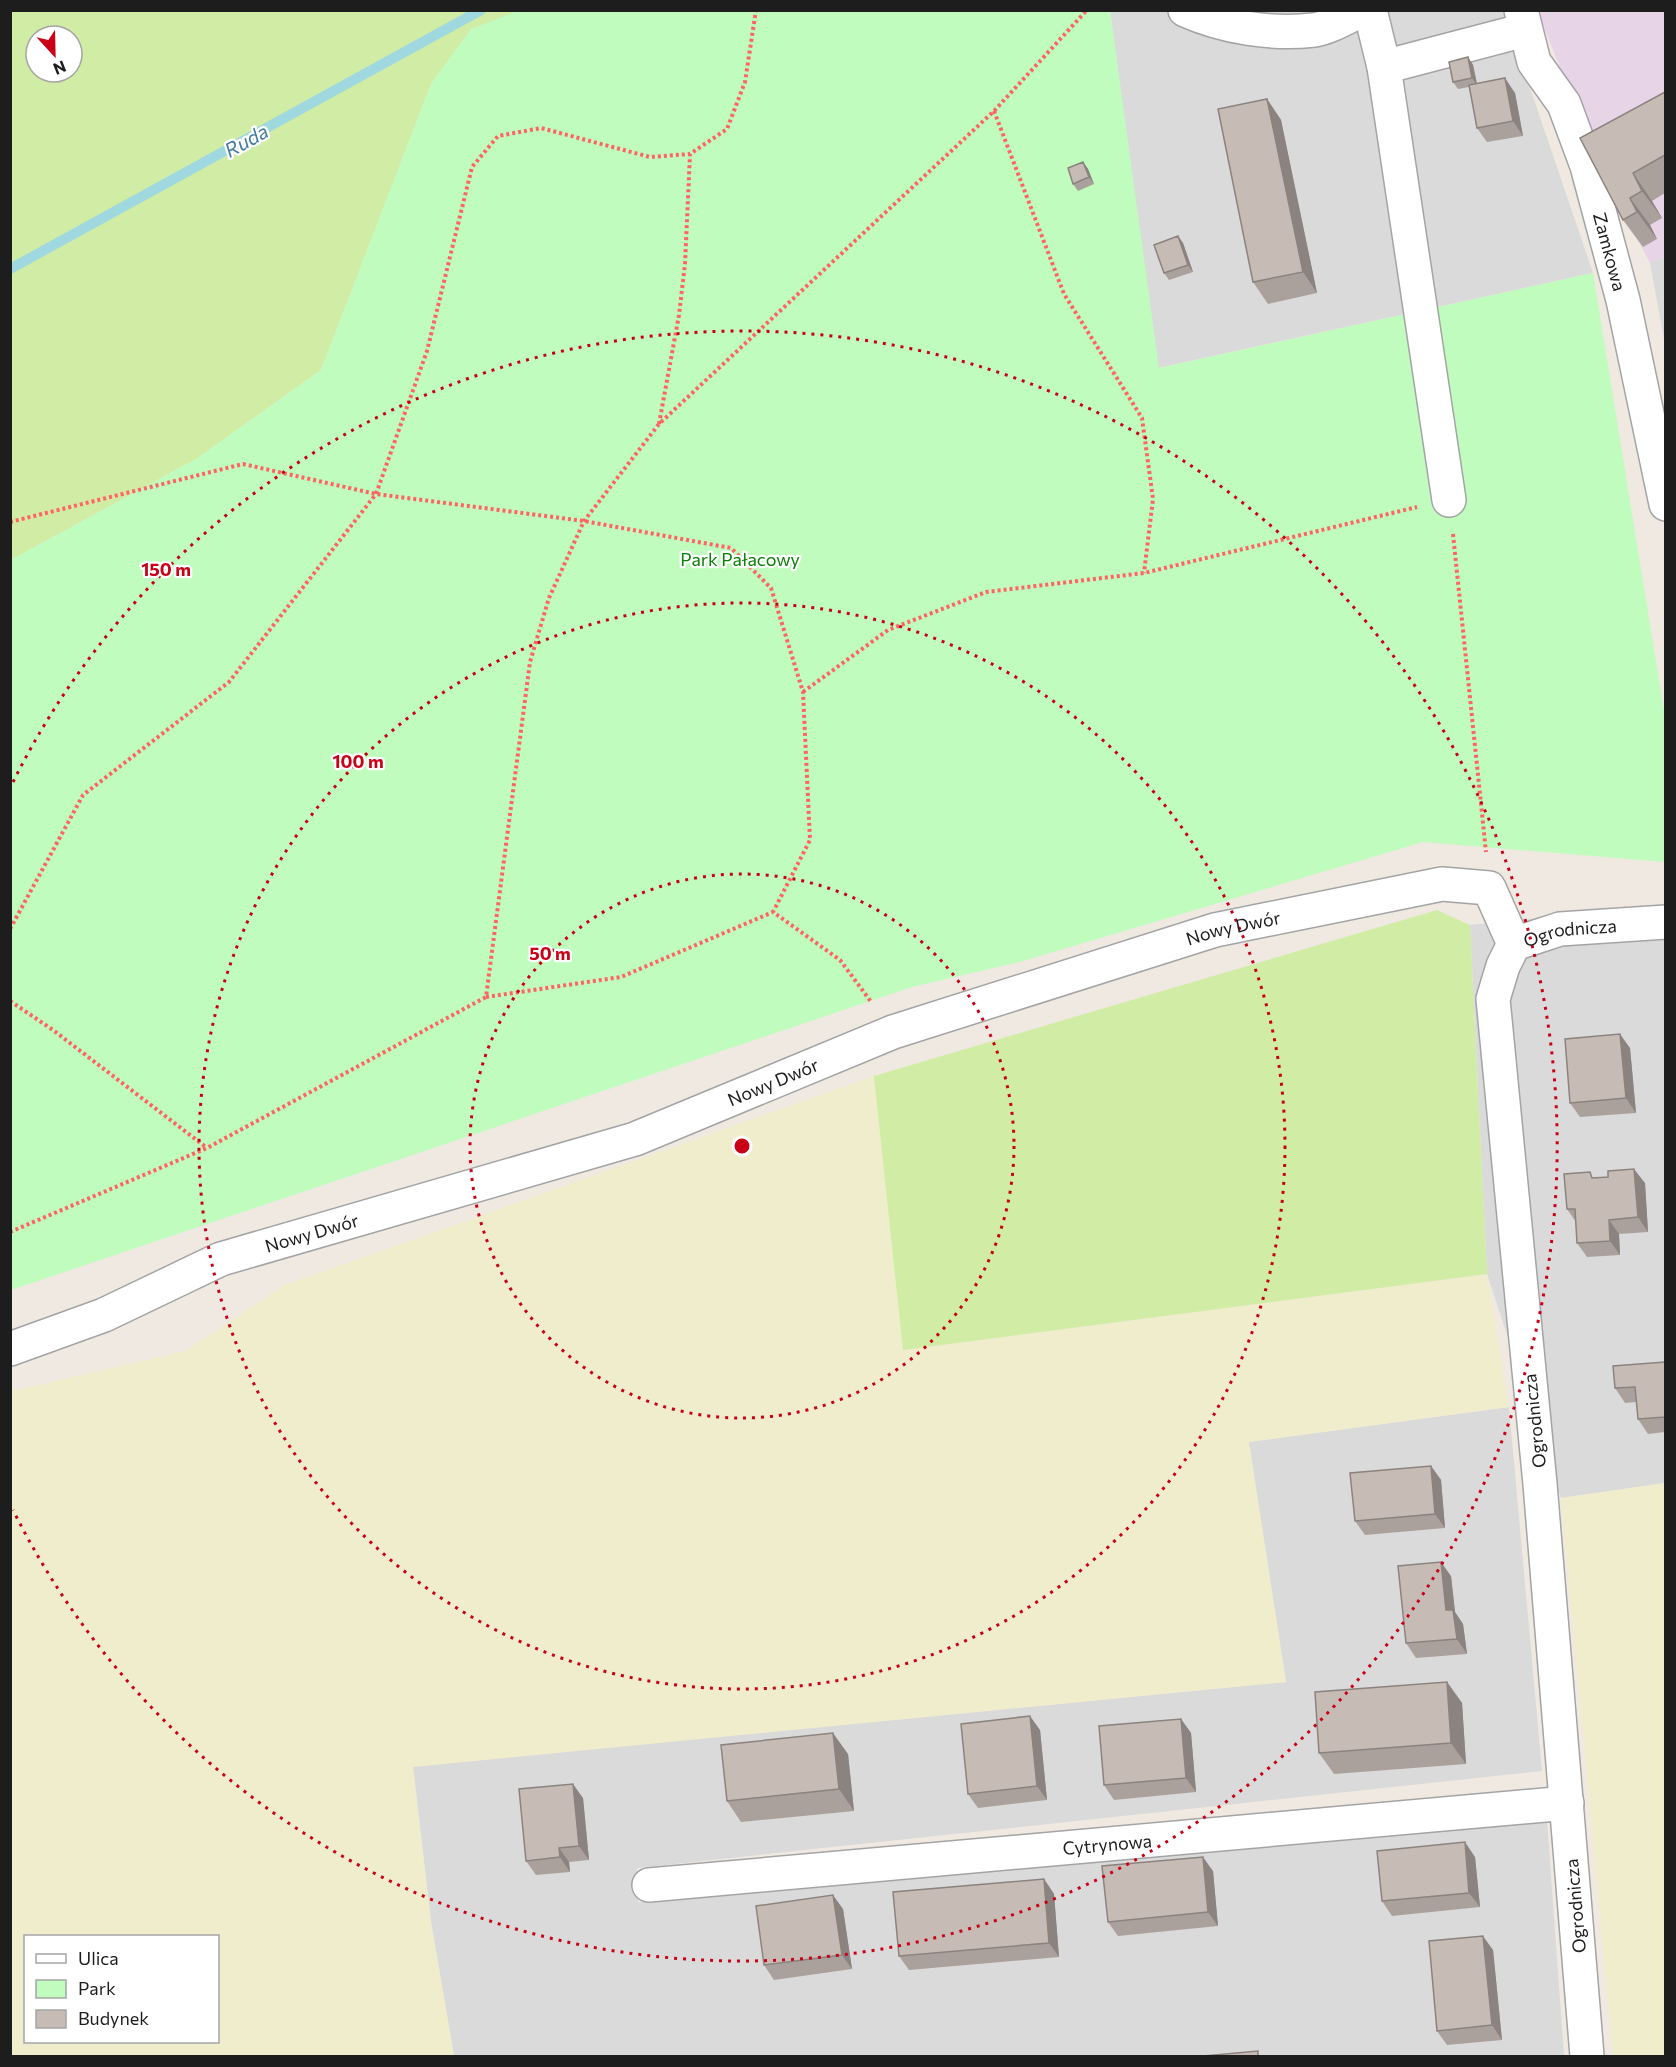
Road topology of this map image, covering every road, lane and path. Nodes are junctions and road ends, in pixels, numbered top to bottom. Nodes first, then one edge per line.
1 (756, 10) edge
2 (1087, 10) edge
3 (1185, 10) edge
4 (1362, 10) edge
5 (1370, 10) edge
6 (1523, 20) edge
7 (1384, 67) junction
8 (994, 111) junction
9 (690, 154) junction
10 (659, 424) junction
11 (376, 494) junction
12 (1449, 500) junction
13 (1665, 504) edge
14 (584, 521) junction
15 (10, 522) edge
16 (1144, 573) junction
17 (803, 692) junction
18 (1490, 888) junction
19 (773, 912) junction
20 (1665, 922) edge
21 (10, 929) edge
22 (1514, 945) junction
23 (486, 997) junction
24 (10, 1001) edge
25 (893, 1032) junction
26 (207, 1148) junction
27 (10, 1232) edge
28 (10, 1349) edge
29 (1567, 1803) junction
30 (649, 1886) dead end
31 (1587, 2056) edge

1 - 9 path
2 - 8 path
3 - 4 street
5 - 7 street
6 - 7 street
6 - 13 street, Zamkowa
7 - 12 street
8 - 10 path
8 - 16 path
9 - 10 path
9 - 11 path
10 - 14 path
11 - 14 path
11 - 15 path
11 - 21 path
12 - 16 path
12 - 18 path
14 - 17 path
14 - 23 path
16 - 17 path
17 - 19 path
18 - 22 street
18 - 25 street, Nowy Dwór
19 - 23 path
19 - 25 path
20 - 22 street, Ogrodnicza
22 - 29 street, Ogrodnicza
23 - 26 path
24 - 26 path
25 - 28 street, Nowy Dwór
26 - 27 path
29 - 30 street, Cytrynowa
29 - 31 street, Ogrodnicza

